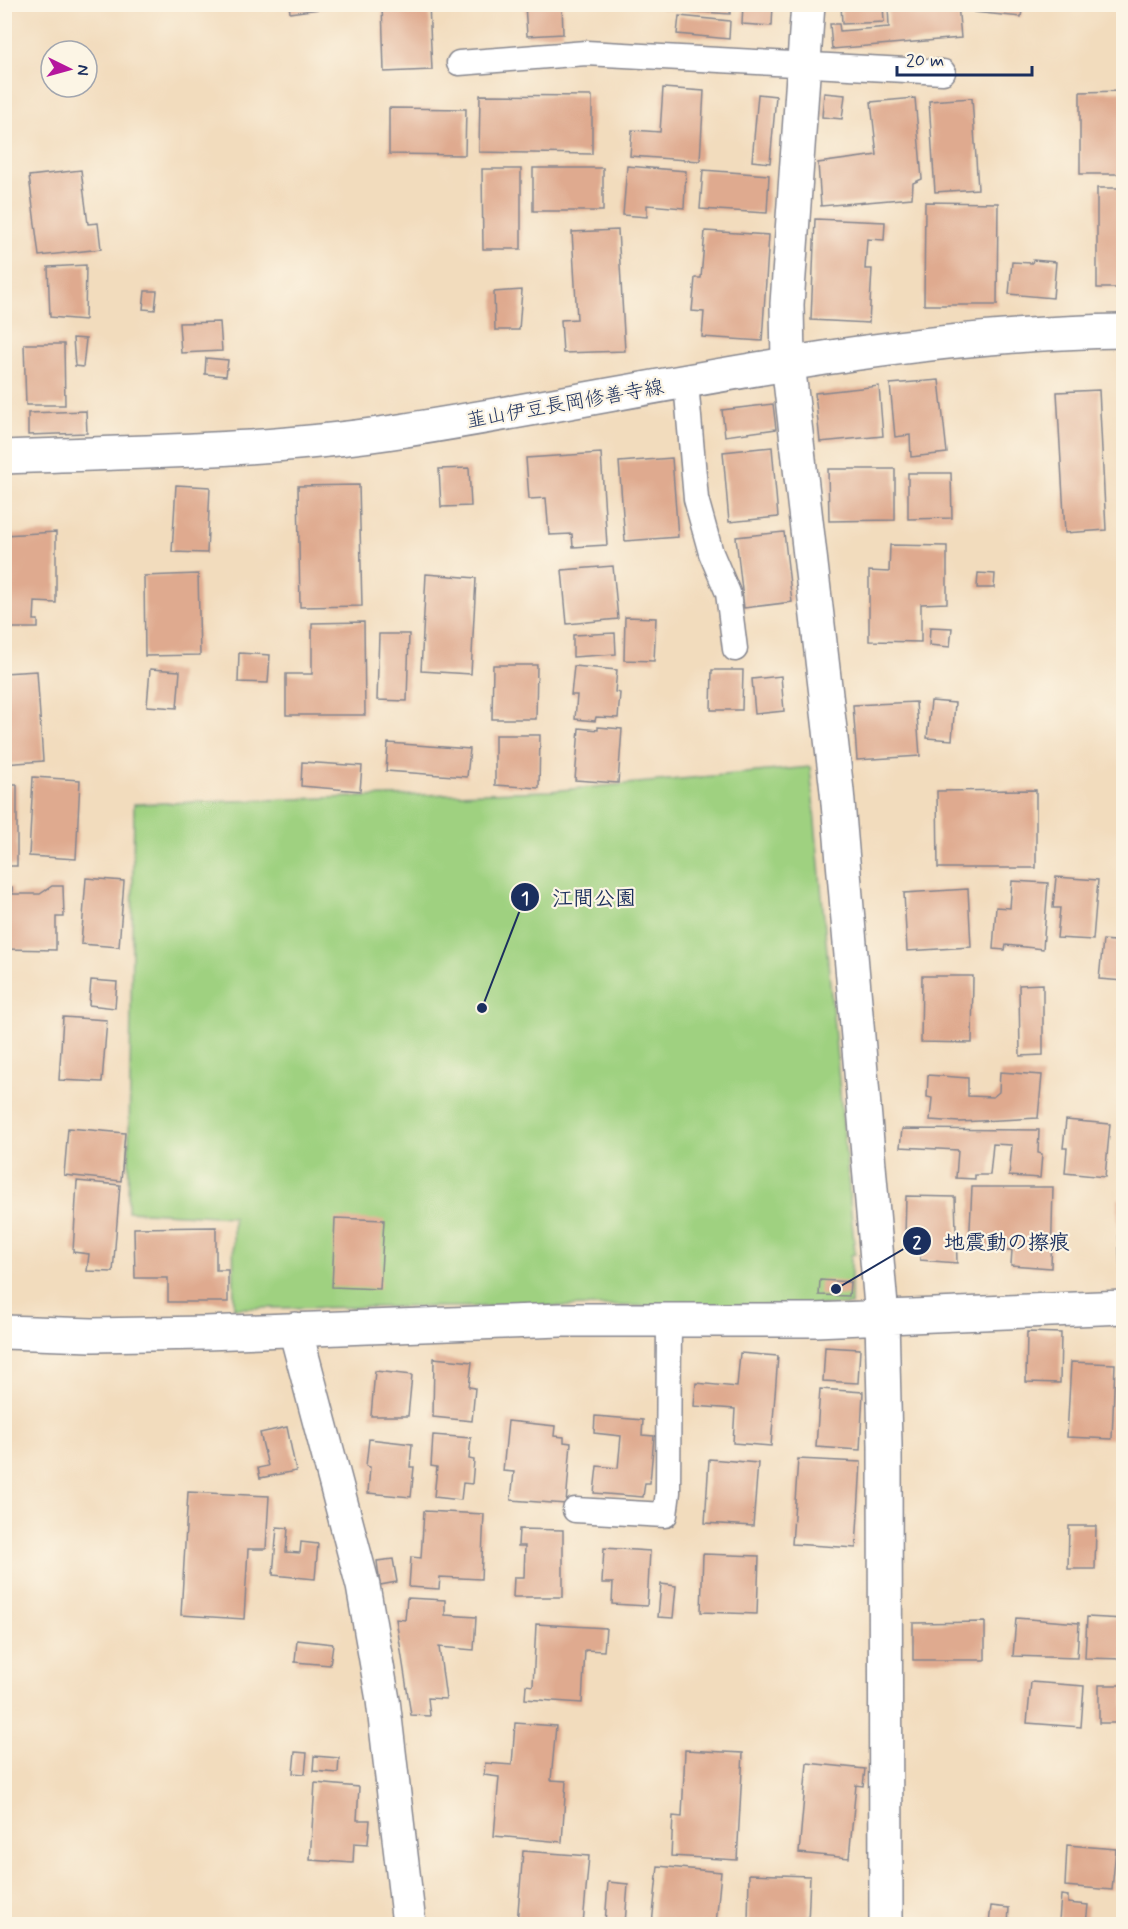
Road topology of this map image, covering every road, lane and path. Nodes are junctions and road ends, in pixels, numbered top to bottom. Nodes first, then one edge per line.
1 (808, 4) edge
2 (459, 63) dead end
3 (804, 64) junction
4 (943, 72) dead end
5 (1124, 331) edge
6 (788, 363) junction
7 (686, 382) junction
8 (4, 457) edge
9 (735, 649) dead end
10 (1124, 1307) edge
11 (882, 1318) junction
12 (669, 1320) junction
13 (295, 1329) junction
14 (4, 1332) edge
15 (575, 1510) dead end
16 (409, 1924) edge
17 (886, 1924) edge

1 - 3 street
2 - 3 lane
3 - 4 lane
3 - 6 street
5 - 6 street, 韮山伊豆長岡修善寺線
6 - 7 street, 韮山伊豆長岡修善寺線
6 - 11 street
7 - 8 street, 韮山伊豆長岡修善寺線
7 - 9 lane
10 - 11 street
11 - 12 street
11 - 17 street
12 - 13 street
12 - 15 lane
13 - 14 street
13 - 16 street

